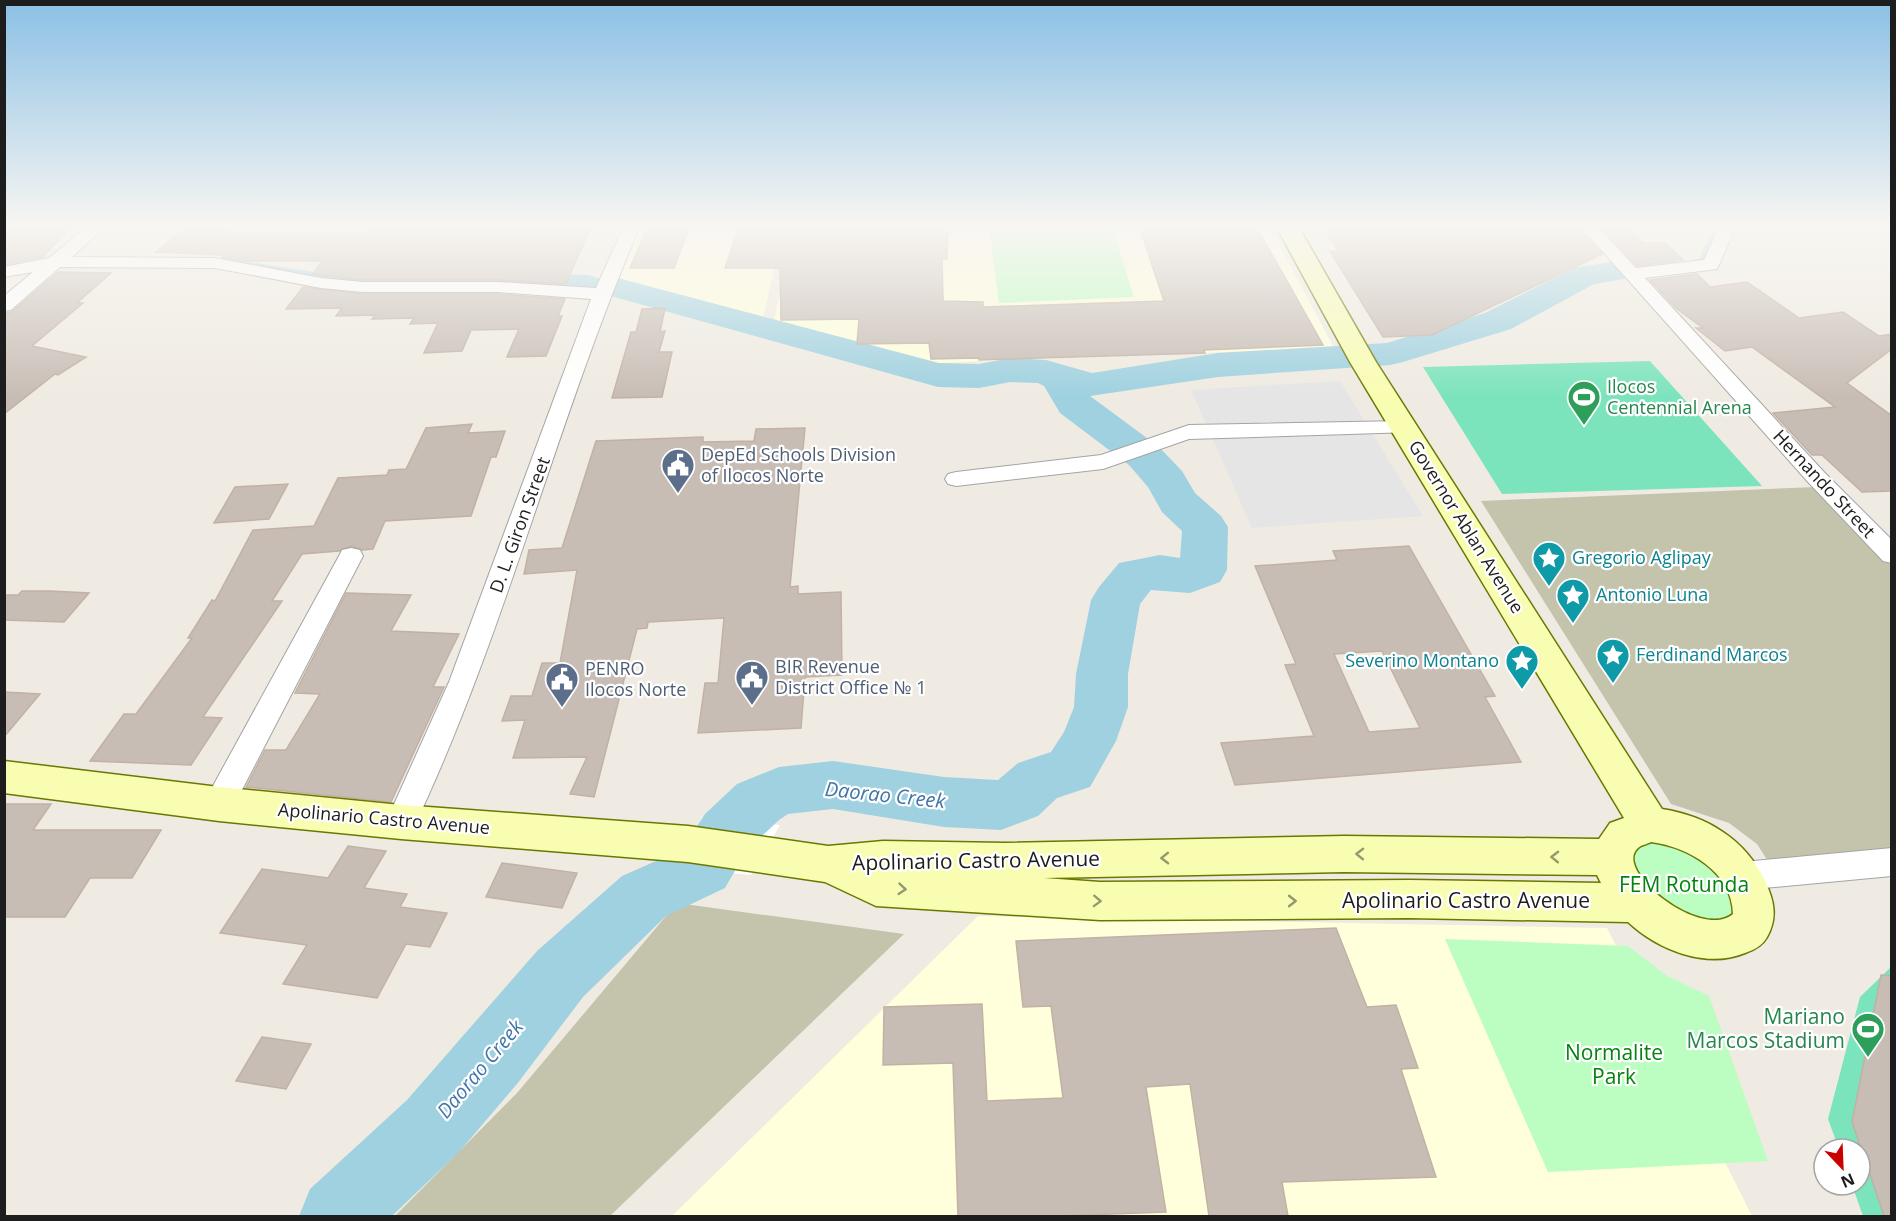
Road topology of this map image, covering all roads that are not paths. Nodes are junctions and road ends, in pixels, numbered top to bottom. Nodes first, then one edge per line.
1 (32, 283) edge
2 (321, 283) edge
3 (607, 283) edge
4 (1319, 283) edge
5 (1638, 283) edge
6 (602, 294) junction
7 (4, 306) edge
8 (1404, 428) junction
9 (956, 478) dead end
10 (1892, 555) edge
11 (351, 556) dead end
12 (4, 777) edge
13 (219, 804) junction
14 (401, 822) junction
15 (1650, 825) junction
16 (1613, 857) junction
17 (1892, 862) edge
18 (828, 864) junction
19 (1743, 876) junction
20 (1635, 903) junction

1 - 7 street
2 - 6 street
3 - 6 street, D. L. Giron Street
4 - 8 main road, Governor Ablan Avenue
5 - 10 street, Hernando Street
6 - 14 street, D. L. Giron Street
8 - 9 street
8 - 15 main road, Governor Ablan Avenue
11 - 13 street
12 - 13 main road, Apolinario Castro Avenue
13 - 14 main road, Apolinario Castro Avenue
14 - 18 main road, Apolinario Castro Avenue
15 - 16 main road
15 - 19 main road
16 -> 18 main road, Apolinario Castro Avenue
16 - 20 main road
17 - 19 street
18 -> 20 main road, Apolinario Castro Avenue
19 - 20 main road

